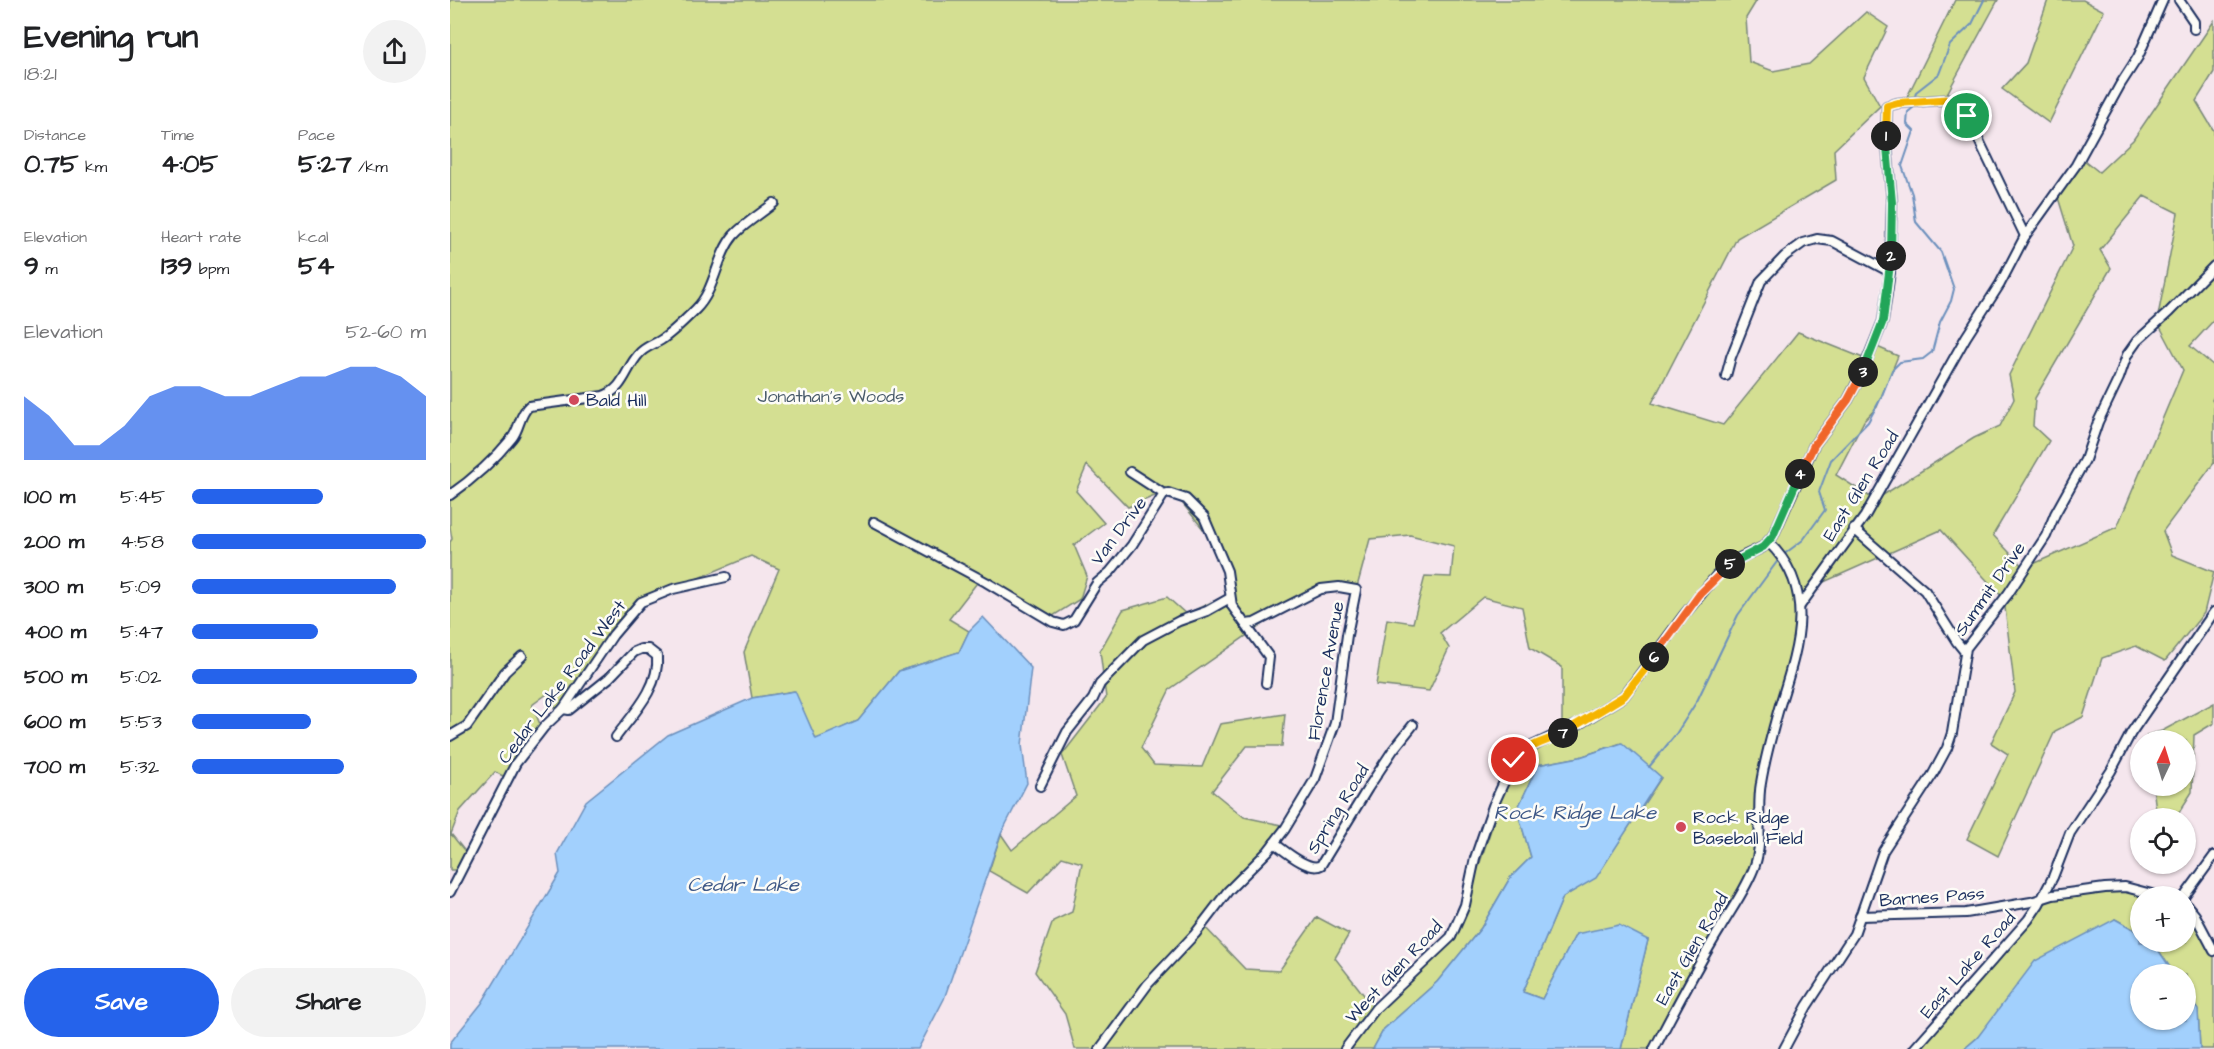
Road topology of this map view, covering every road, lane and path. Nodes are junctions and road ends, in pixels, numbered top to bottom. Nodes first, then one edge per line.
1 (2163, 0) edge
2 (2179, 0) edge
3 (2194, 29) dead end
4 (774, 203) dead end
5 (2025, 236) junction
6 (2214, 266) edge
7 (1890, 272) junction
8 (1726, 376) dead end
9 (1130, 472) dead end
10 (1164, 494) junction
11 (450, 495) edge
12 (874, 522) dead end
13 (1854, 529) junction
14 (1767, 542) junction
15 (726, 577) dead end
16 (1230, 598) junction
17 (1800, 606) junction
18 (2214, 612) edge
19 (1246, 624) junction
20 (1965, 652) junction
21 (522, 656) dead end
22 (1266, 683) dead end
23 (563, 709) junction
24 (1413, 725) dead end
25 (450, 736) edge
26 (616, 737) dead end
27 (1040, 786) dead end
28 (1274, 843) junction
29 (2214, 856) edge
30 (2192, 886) edge
31 (2130, 888) edge
32 (450, 891) edge
33 (2042, 899) junction
34 (1860, 916) junction
35 (2196, 917) edge
36 (2214, 951) edge
37 (1100, 1049) edge
38 (1345, 1049) edge
39 (1654, 1049) edge
40 (1784, 1049) edge
41 (1914, 1049) edge

1 - 5 street, East Glen Road
2 - 3 street
4 - 11 street
5 - 7 street, West Glen Road
5 - 13 street, East Glen Road
6 - 20 street, Summit Drive
7 - 8 street
7 - 14 street, West Glen Road
9 - 10 street
10 - 12 street, Van Drive
10 - 16 street, Van Drive
13 - 17 street, East Glen Road
13 - 20 street
14 - 17 street
14 - 38 street, West Glen Road
15 - 23 street, Cedar Lake Road West
16 - 19 street, Van Drive
16 - 27 street
17 - 39 street, East Glen Road
18 - 33 street, East Lake Road
19 - 22 street, Van Drive
19 - 28 street, Florence Avenue
20 - 34 street, Summit Drive
21 - 25 street
23 - 26 street
23 - 32 street, Cedar Lake Road West
24 - 28 street, Spring Road
28 - 37 street, Florence Avenue
29 - 30 street
31 - 33 street, Barnes Pass
33 - 34 street, Barnes Pass
33 - 41 street, East Lake Road
34 - 40 street, Summit Drive
35 - 36 street

